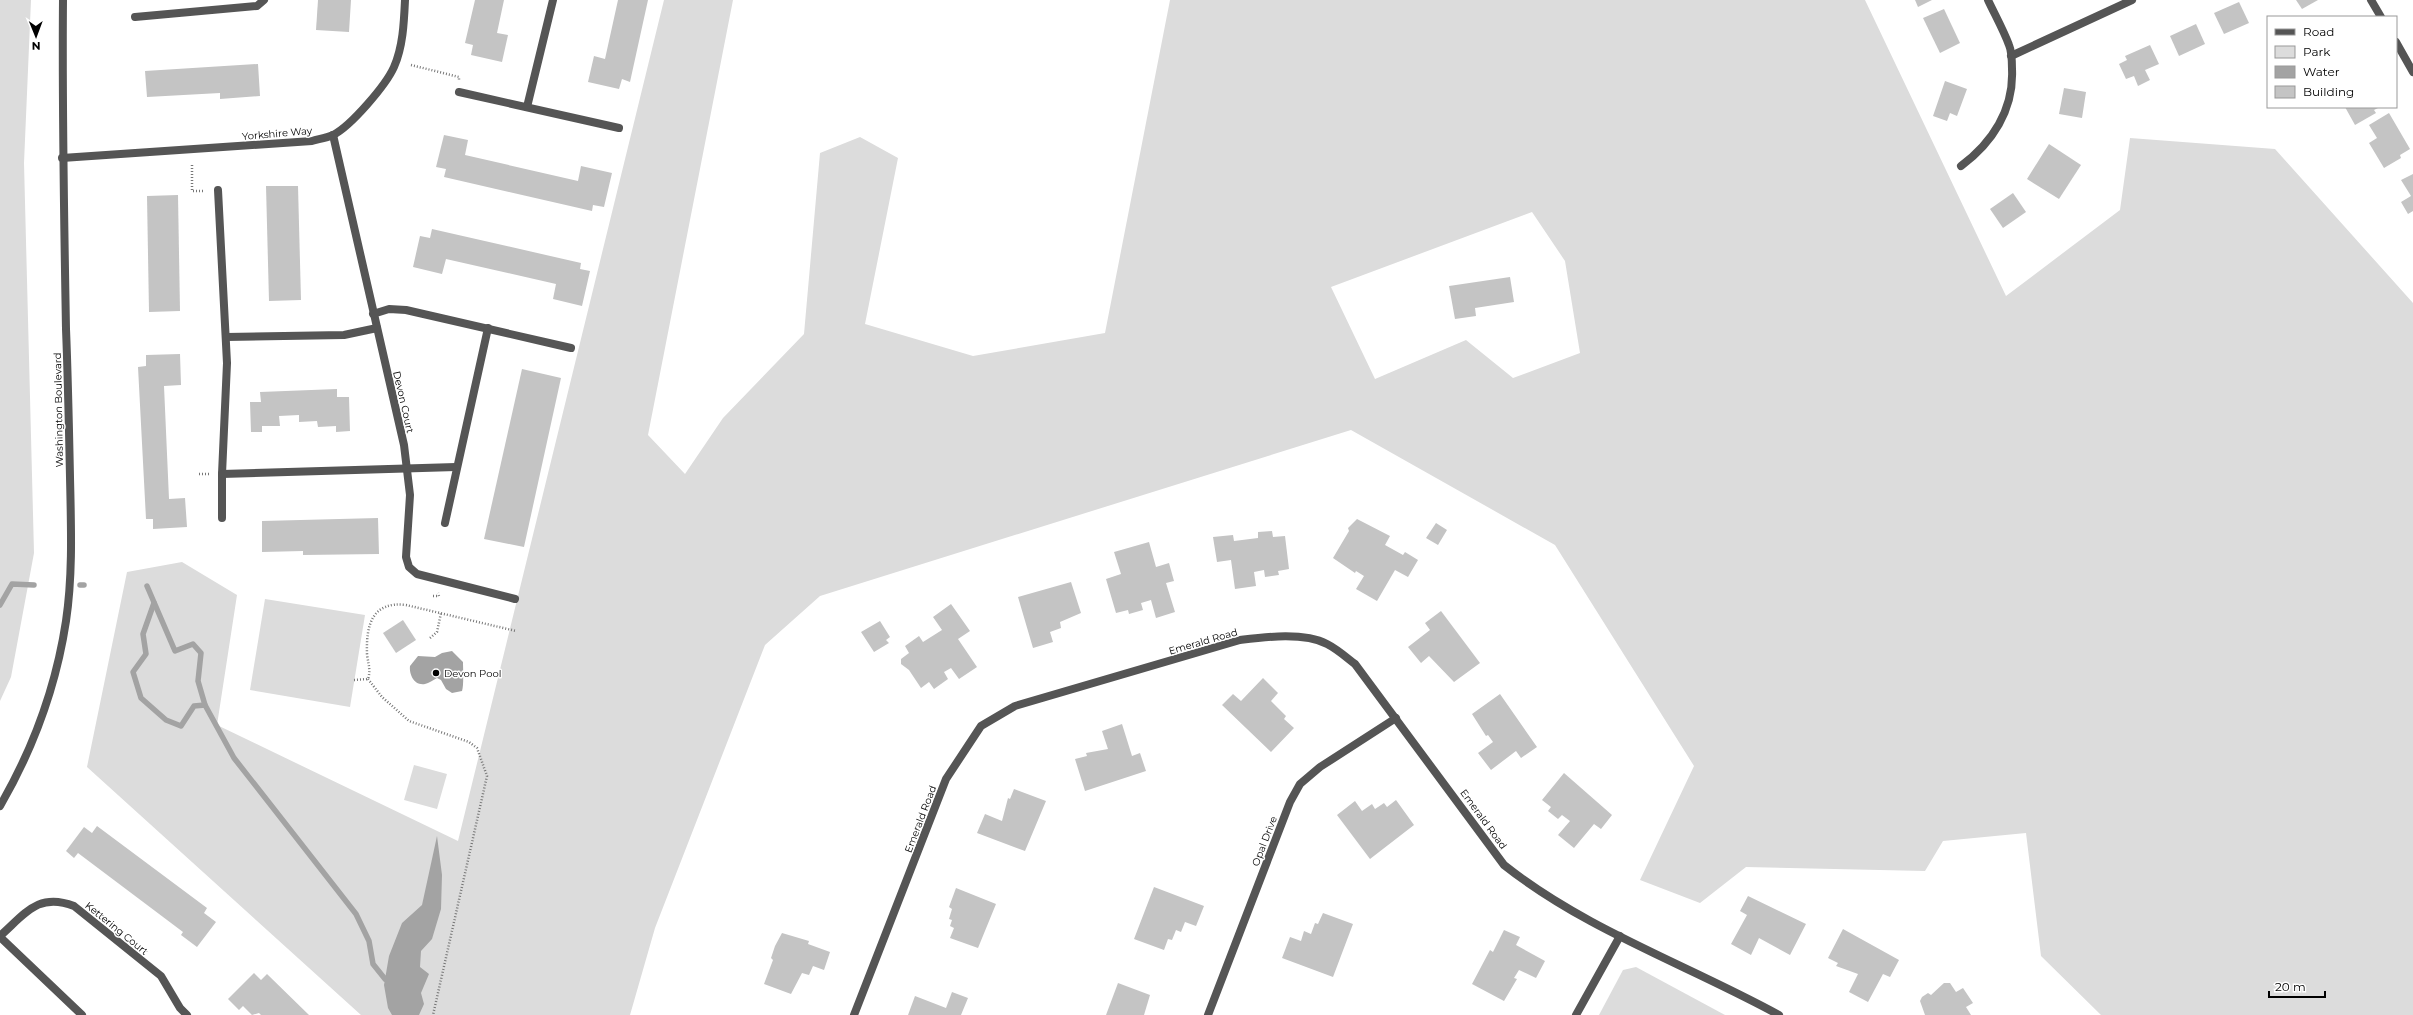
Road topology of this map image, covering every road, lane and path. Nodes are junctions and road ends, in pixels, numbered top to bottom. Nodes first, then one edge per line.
1 (63, 0) edge
2 (264, 0) edge
3 (405, 0) edge
4 (553, 0) edge
5 (1988, 0) edge
6 (2132, 0) edge
7 (2372, 0) edge
8 (2380, 16) edge
9 (135, 17) dead end
10 (2397, 44) edge
11 (2011, 56) junction
12 (411, 65) dead end
13 (2413, 72) edge
14 (459, 92) joint
15 (527, 107) junction
16 (619, 128) dead end
17 (333, 135) junction
18 (62, 158) junction
19 (192, 165) dead end
20 (1961, 166) dead end
21 (218, 190) joint
22 (373, 314) junction
23 (376, 328) junction
24 (488, 328) junction
25 (226, 338) junction
26 (571, 348) dead end
27 (456, 467) junction
28 (408, 468) junction
29 (222, 474) junction
30 (222, 518) dead end
31 (445, 524) dead end
32 (433, 596) dead end
33 (439, 596) dead end
34 (515, 598) dead end
35 (441, 613) junction
36 (516, 631) dead end
37 (430, 638) dead end
38 (368, 679) junction
39 (354, 680) dead end
40 (1396, 718) junction
41 (0, 806) edge
42 (1620, 936) junction
43 (0, 937) edge
44 (82, 1015) edge
45 (187, 1015) edge
46 (433, 1015) edge
47 (854, 1015) edge
48 (1208, 1015) edge
49 (1576, 1015) edge
50 (1779, 1015) edge

1 - 18 street, Washington Boulevard
2 - 9 street
3 - 17 street, Yorkshire Way
4 - 15 street
5 - 11 street
6 - 11 street
7 - 8 street
10 - 13 street
11 - 20 street
12 - 14 path
14 - 15 street
15 - 16 street
17 - 18 street, Yorkshire Way
17 - 22 street, Devon Court
18 - 41 street, Washington Boulevard
19 - 21 path
21 - 25 street
22 - 23 street, Devon Court
22 - 24 street
23 - 25 street
23 - 28 street, Devon Court
24 - 26 street
24 - 27 street
25 - 29 street
27 - 28 street
27 - 31 street
28 - 29 street
28 - 34 street, Devon Court
29 - 30 street
32 - 33 path
35 - 36 path
35 - 37 path
35 - 38 path
38 - 39 path
38 - 46 path
40 - 42 street, Emerald Road
40 - 47 street, Emerald Road
40 - 48 street, Opal Drive
42 - 49 street
42 - 50 street, Emerald Road
43 - 44 street, Kettering Court
43 - 45 street, Kettering Court

